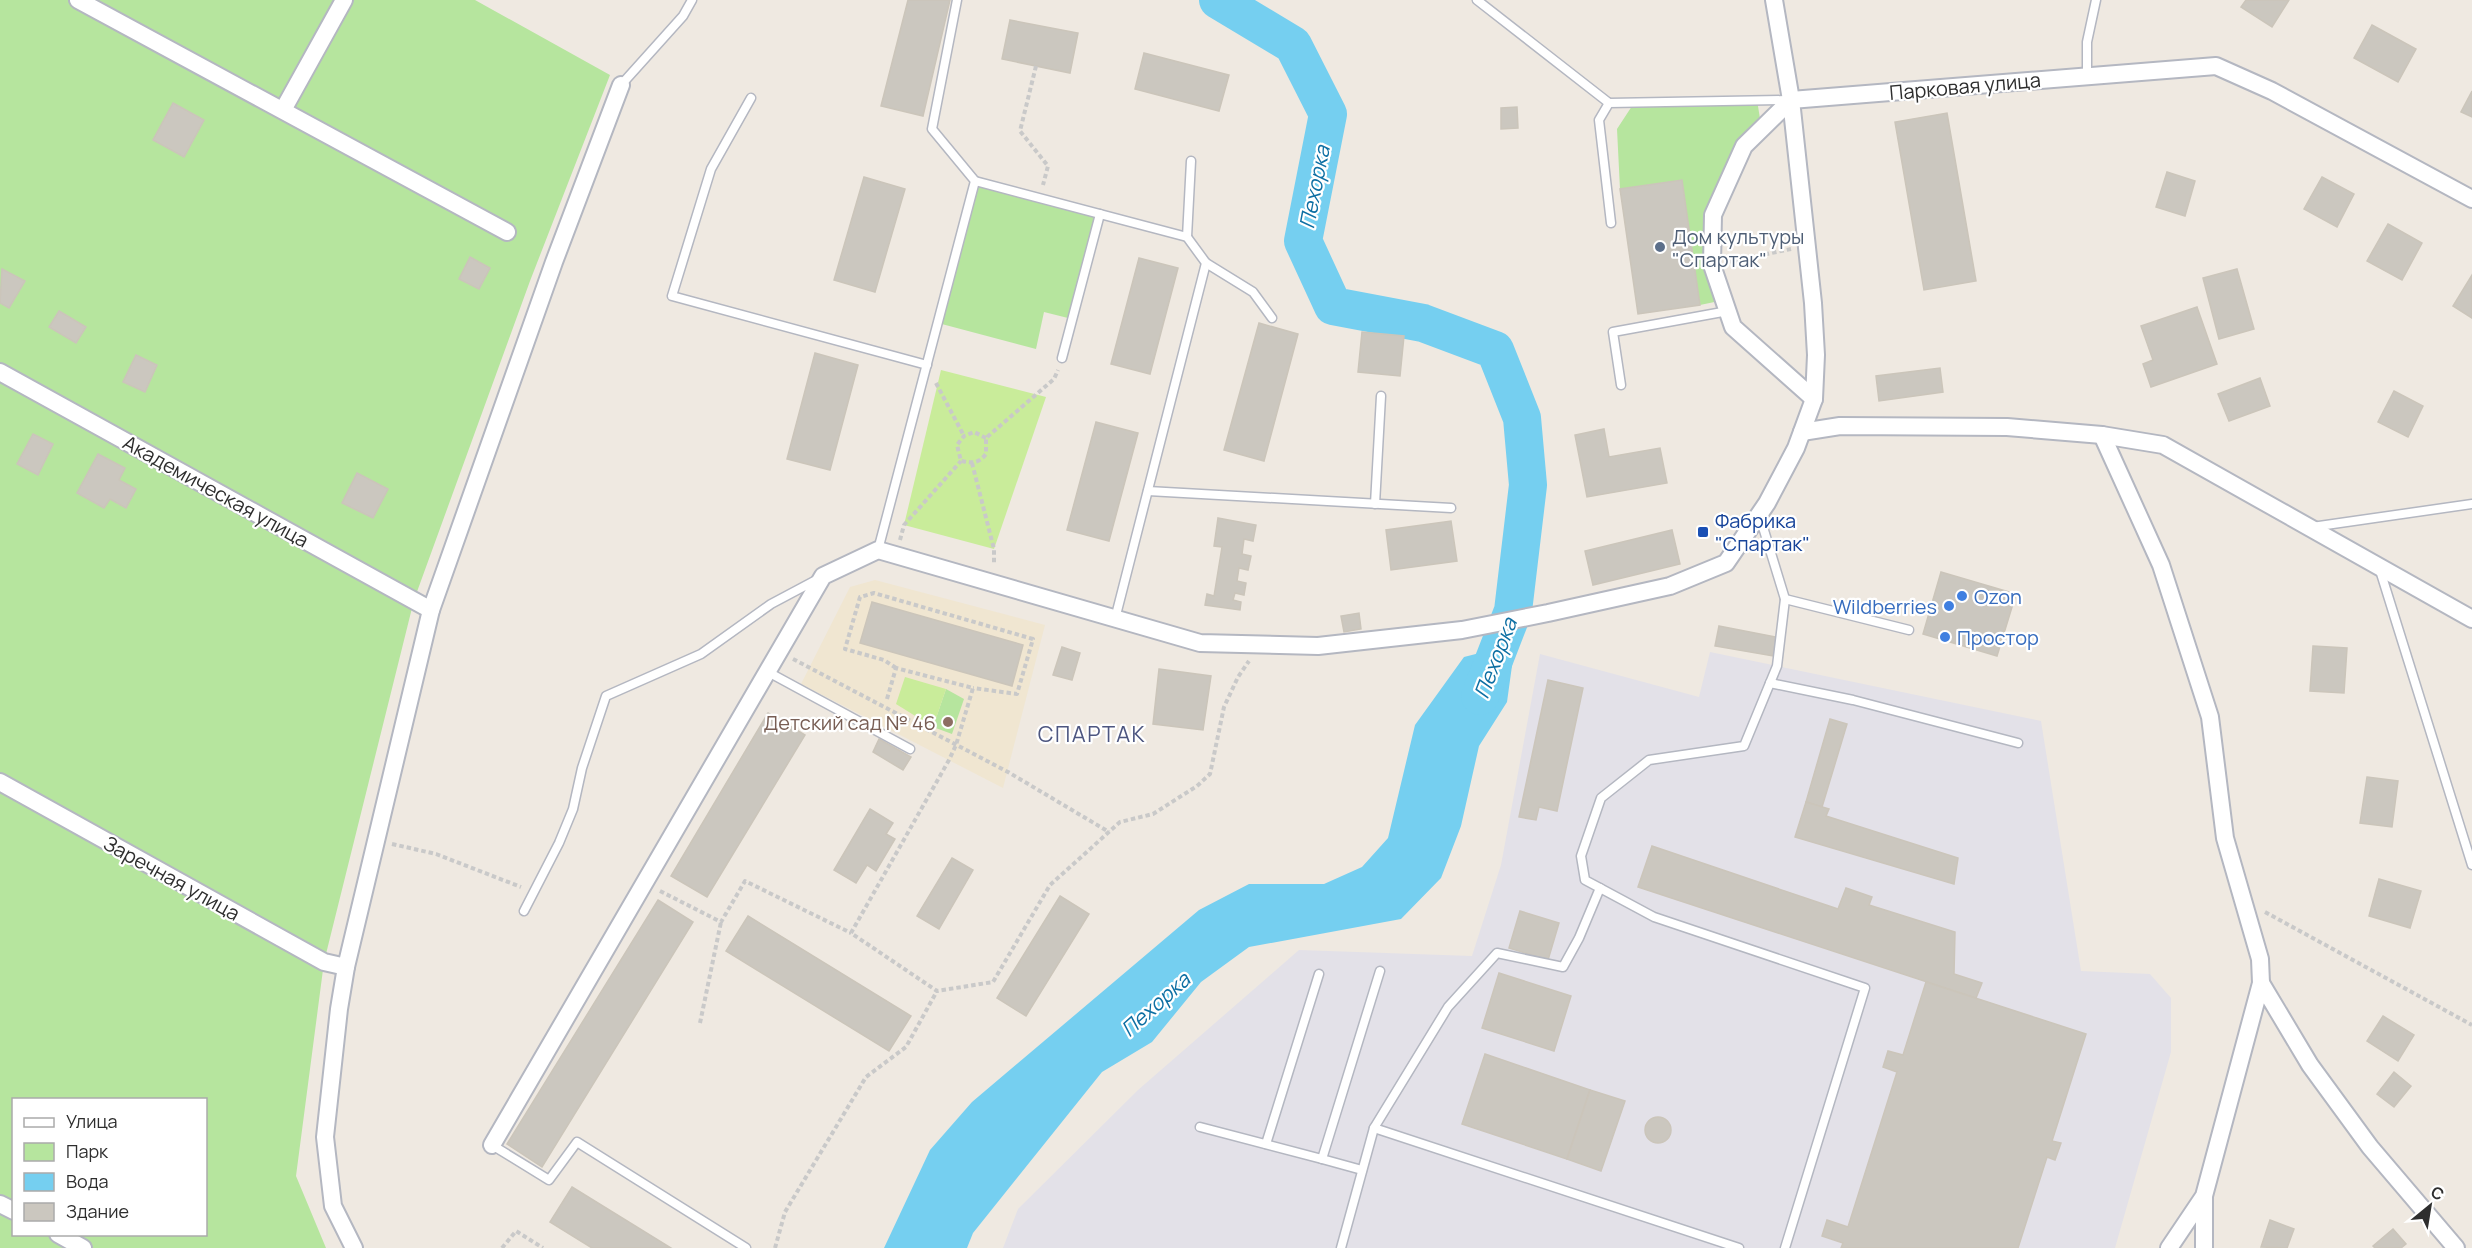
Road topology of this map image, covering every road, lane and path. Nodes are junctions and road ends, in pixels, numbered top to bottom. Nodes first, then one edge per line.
1 (78, 0) edge
2 (344, 0) edge
3 (692, 0) edge
4 (957, 0) edge
5 (1477, 0) edge
6 (1774, 0) edge
7 (2096, 0) edge
8 (1036, 66) dead end
9 (2087, 76) junction
10 (621, 85) joint
11 (751, 98) dead end
12 (1791, 100) junction
13 (1609, 103) junction
14 (283, 110) junction
15 (1191, 161) dead end
16 (975, 181) junction
17 (1039, 198) junction
18 (2472, 199) edge
19 (1100, 214) junction
20 (1611, 223) dead end
21 (507, 232) dead end
22 (1187, 237) junction
23 (1807, 246) junction
24 (1206, 262) junction
25 (1712, 265) junction
26 (1728, 311) junction
27 (1272, 318) dead end
28 (1062, 358) joint
29 (927, 365) junction
30 (1, 374) edge
31 (1621, 385) dead end
32 (1381, 396) dead end
33 (1814, 399) junction
34 (1802, 432) junction
35 (2102, 435) junction
36 (964, 436) junction
37 (986, 438) junction
38 (961, 460) junction
39 (972, 463) junction
40 (1148, 491) junction
41 (1375, 504) junction
42 (2472, 504) edge
43 (1451, 508) dead end
44 (1759, 514) junction
45 (2308, 527) junction
46 (994, 549) dead end
47 (878, 550) junction
48 (896, 555) junction
49 (2379, 567) junction
50 (823, 576) junction
51 (1785, 600) junction
52 (431, 610) junction
53 (1115, 619) junction
54 (2472, 619) edge
55 (1909, 630) dead end
56 (1271, 644) junction
57 (779, 652) junction
58 (896, 668) junction
59 (768, 672) junction
60 (1770, 683) junction
61 (973, 688) junction
62 (887, 699) dead end
63 (2018, 743) dead end
64 (957, 745) junction
65 (910, 749) dead end
66 (0, 782) edge
67 (1109, 832) junction
68 (376, 841) junction
69 (2472, 865) edge
70 (644, 883) junction
71 (1600, 888) junction
72 (533, 892) junction
73 (2243, 900) junction
74 (524, 911) dead end
75 (721, 922) junction
76 (850, 933) junction
77 (346, 968) junction
78 (1380, 971) dead end
79 (1319, 974) dead end
80 (2261, 983) junction
81 (937, 991) junction
82 (700, 1023) dead end
83 (2472, 1025) edge
84 (1200, 1127) dead end
85 (1374, 1128) junction
86 (1266, 1144) junction
87 (492, 1145) joint
88 (1322, 1159) junction
89 (1362, 1170) junction
90 (2204, 1196) junction
91 (62, 1236) edge
92 (83, 1248) edge
93 (354, 1248) edge
94 (502, 1248) edge
95 (543, 1248) edge
96 (746, 1248) edge
97 (775, 1248) edge
98 (1341, 1248) edge
99 (1739, 1248) edge
100 (1785, 1248) edge
101 (2169, 1248) edge
102 (2204, 1248) edge
103 (2456, 1248) edge

1 - 14 street
2 - 14 street
3 - 10 lane
4 - 16 lane
5 - 13 lane
6 - 12 street
7 - 9 lane
8 - 17 path
9 - 12 street, Парковая улица
9 - 18 street, Парковая улица
10 - 52 street
11 - 29 lane
12 - 13 lane
12 - 23 street
12 - 25 street
13 - 20 lane
14 - 21 street
15 - 22 lane
16 - 17 lane
16 - 29 lane
17 - 19 lane
19 - 22 lane
19 - 28 lane
22 - 24 lane
23 - 25 path
23 - 33 street
24 - 27 lane
24 - 40 lane
25 - 26 street
26 - 31 lane
26 - 33 street
28 - 37 path
29 - 36 path
29 - 47 lane
30 - 52 street, Академическая улица
32 - 41 lane
33 - 34 street
34 - 35 street
34 - 44 street
35 - 45 street
35 - 73 street
36 - 37 path
36 - 38 path
37 - 39 path
38 - 39 path
38 - 48 path
39 - 46 path
40 - 41 lane
40 - 53 lane
41 - 43 lane
42 - 45 lane
44 - 51 lane
44 - 56 street
45 - 49 street
47 - 48 street
47 - 50 street
48 - 53 street
49 - 54 street
49 - 69 lane
50 - 57 street
50 - 72 lane
51 - 55 lane
51 - 60 lane
52 - 68 street
53 - 56 street
56 - 67 path
57 - 59 street
57 - 64 path
58 - 61 path
58 - 61 path
58 - 62 path
59 - 65 lane
59 - 70 street
60 - 63 lane
60 - 71 lane
61 - 64 path
64 - 67 path
64 - 76 path
66 - 77 street, Заречная улица
67 - 81 path
68 - 72 path
68 - 77 street
70 - 75 path
70 - 87 street
71 - 85 lane
71 - 100 lane
72 - 74 lane
73 - 80 street
73 - 83 path
75 - 76 path
75 - 82 path
76 - 81 path
77 - 93 street
78 - 88 lane
79 - 86 lane
80 - 90 street
80 - 103 street
81 - 97 path
84 - 86 lane
85 - 89 lane
85 - 99 lane
86 - 88 lane
87 - 96 lane
88 - 89 lane
89 - 98 lane
90 - 101 street
90 - 102 street
91 - 92 street
94 - 95 path

